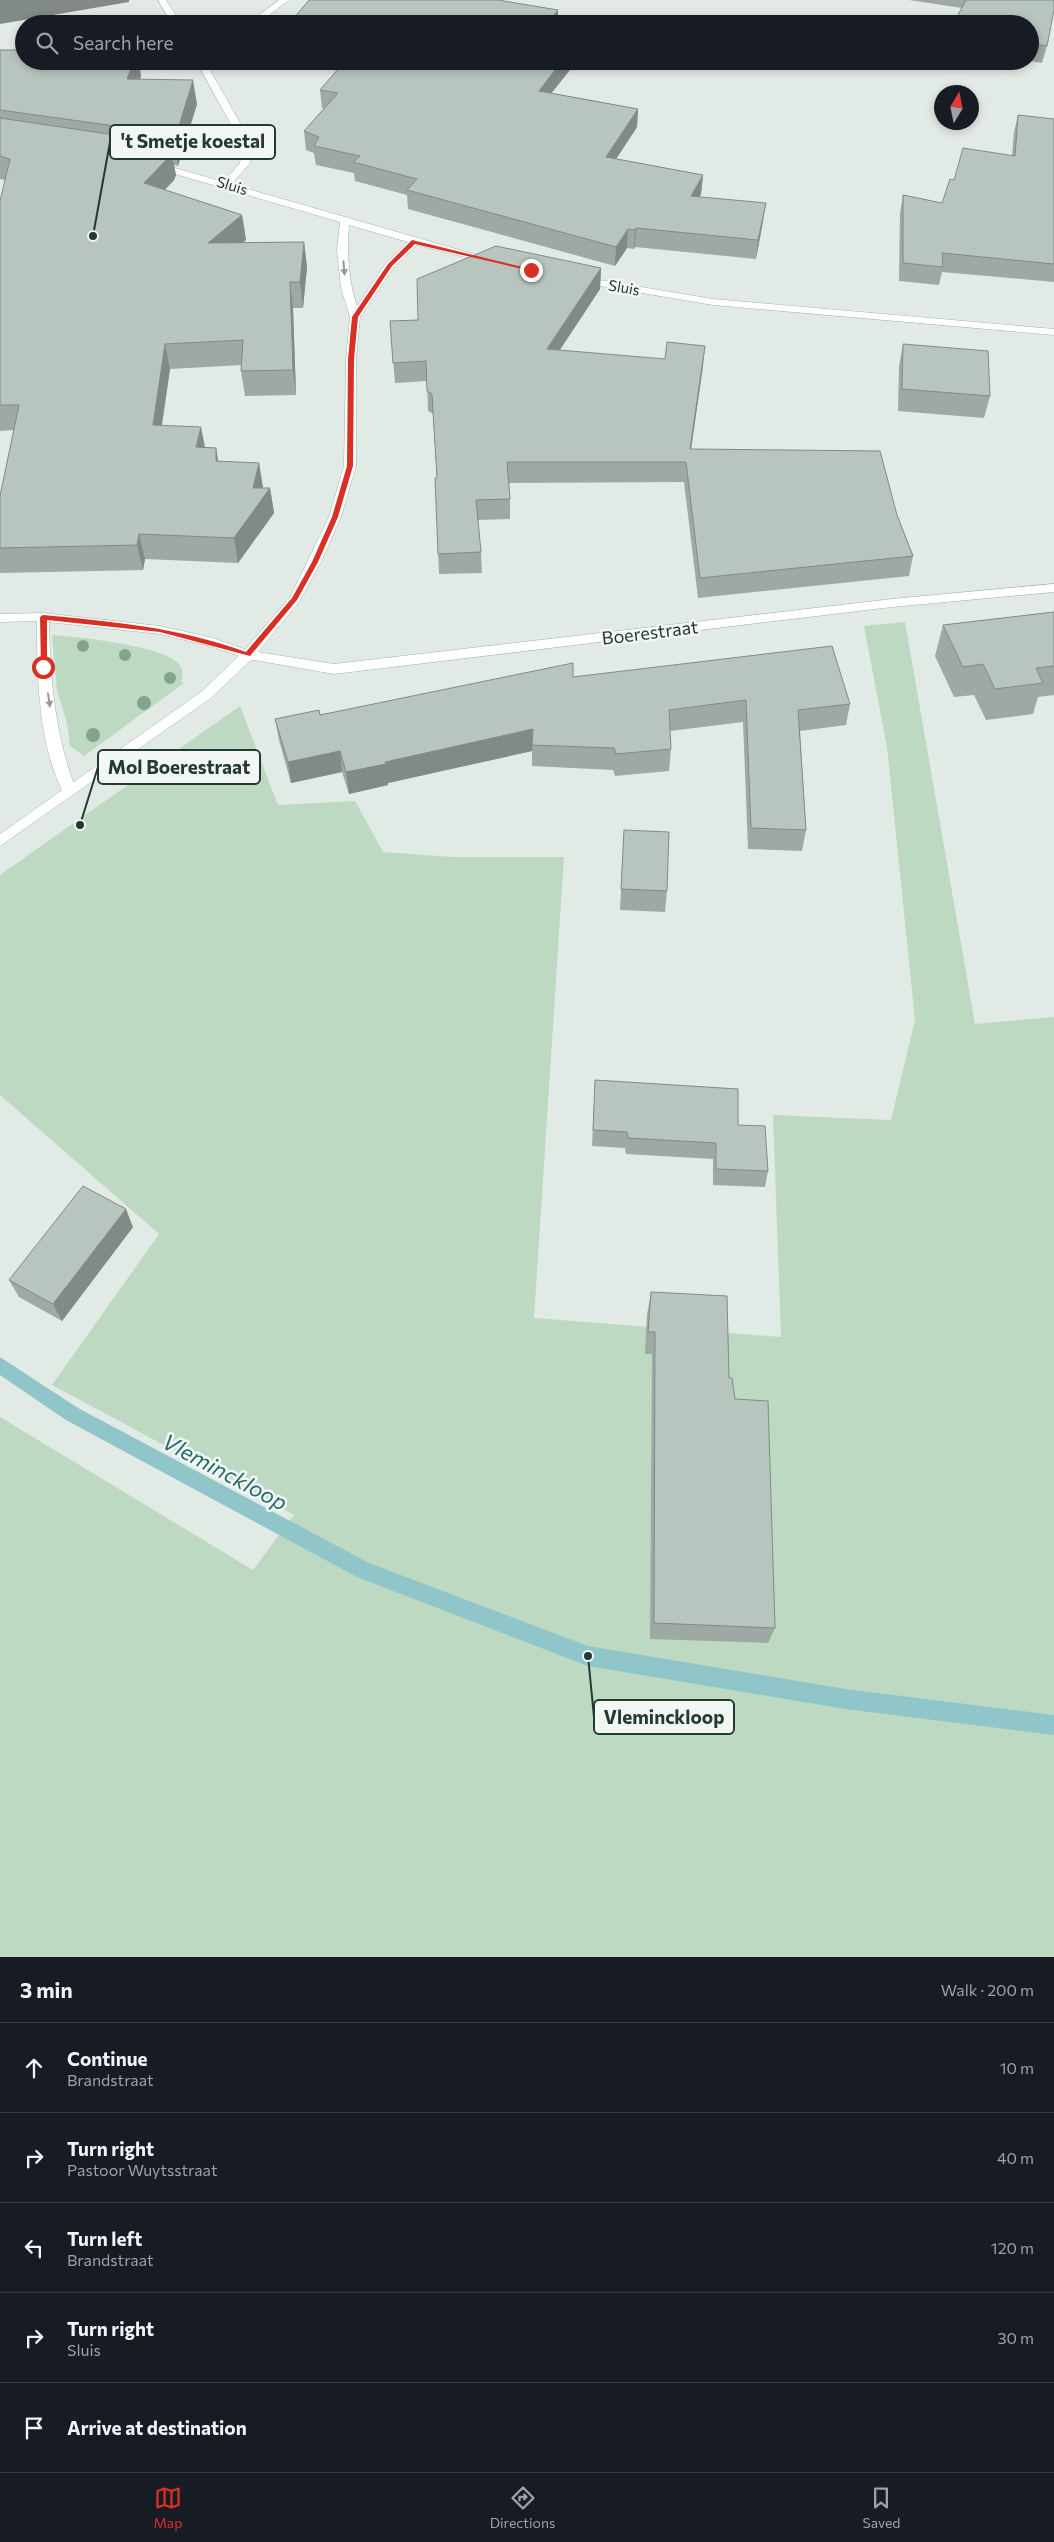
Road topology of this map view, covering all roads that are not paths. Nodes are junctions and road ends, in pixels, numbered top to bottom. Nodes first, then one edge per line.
1 (162, 0) edge
2 (285, 0) edge
3 (171, 15) edge
4 (264, 15) edge
5 (205, 70) edge
6 (140, 161) edge
7 (227, 184) junction
8 (345, 219) junction
9 (414, 242) junction
10 (504, 264) edge
11 (566, 277) edge
12 (355, 317) junction
13 (1054, 332) edge
14 (1054, 588) edge
15 (43, 617) junction
16 (0, 618) edge
17 (248, 655) junction
18 (70, 792) junction
19 (0, 841) edge

1 - 3 street
2 - 4 street
5 - 7 street
6 - 7 street, Sluis
7 - 8 street, Sluis
8 - 9 street, Sluis
8 -> 12 street
9 - 10 street, Sluis
9 - 12 street
11 - 13 street, Sluis
12 - 17 street
14 - 17 street, Boerestraat
15 - 16 street, Boerestraat
15 - 17 street, Boerestraat
15 -> 18 street
17 - 18 street
18 - 19 street

